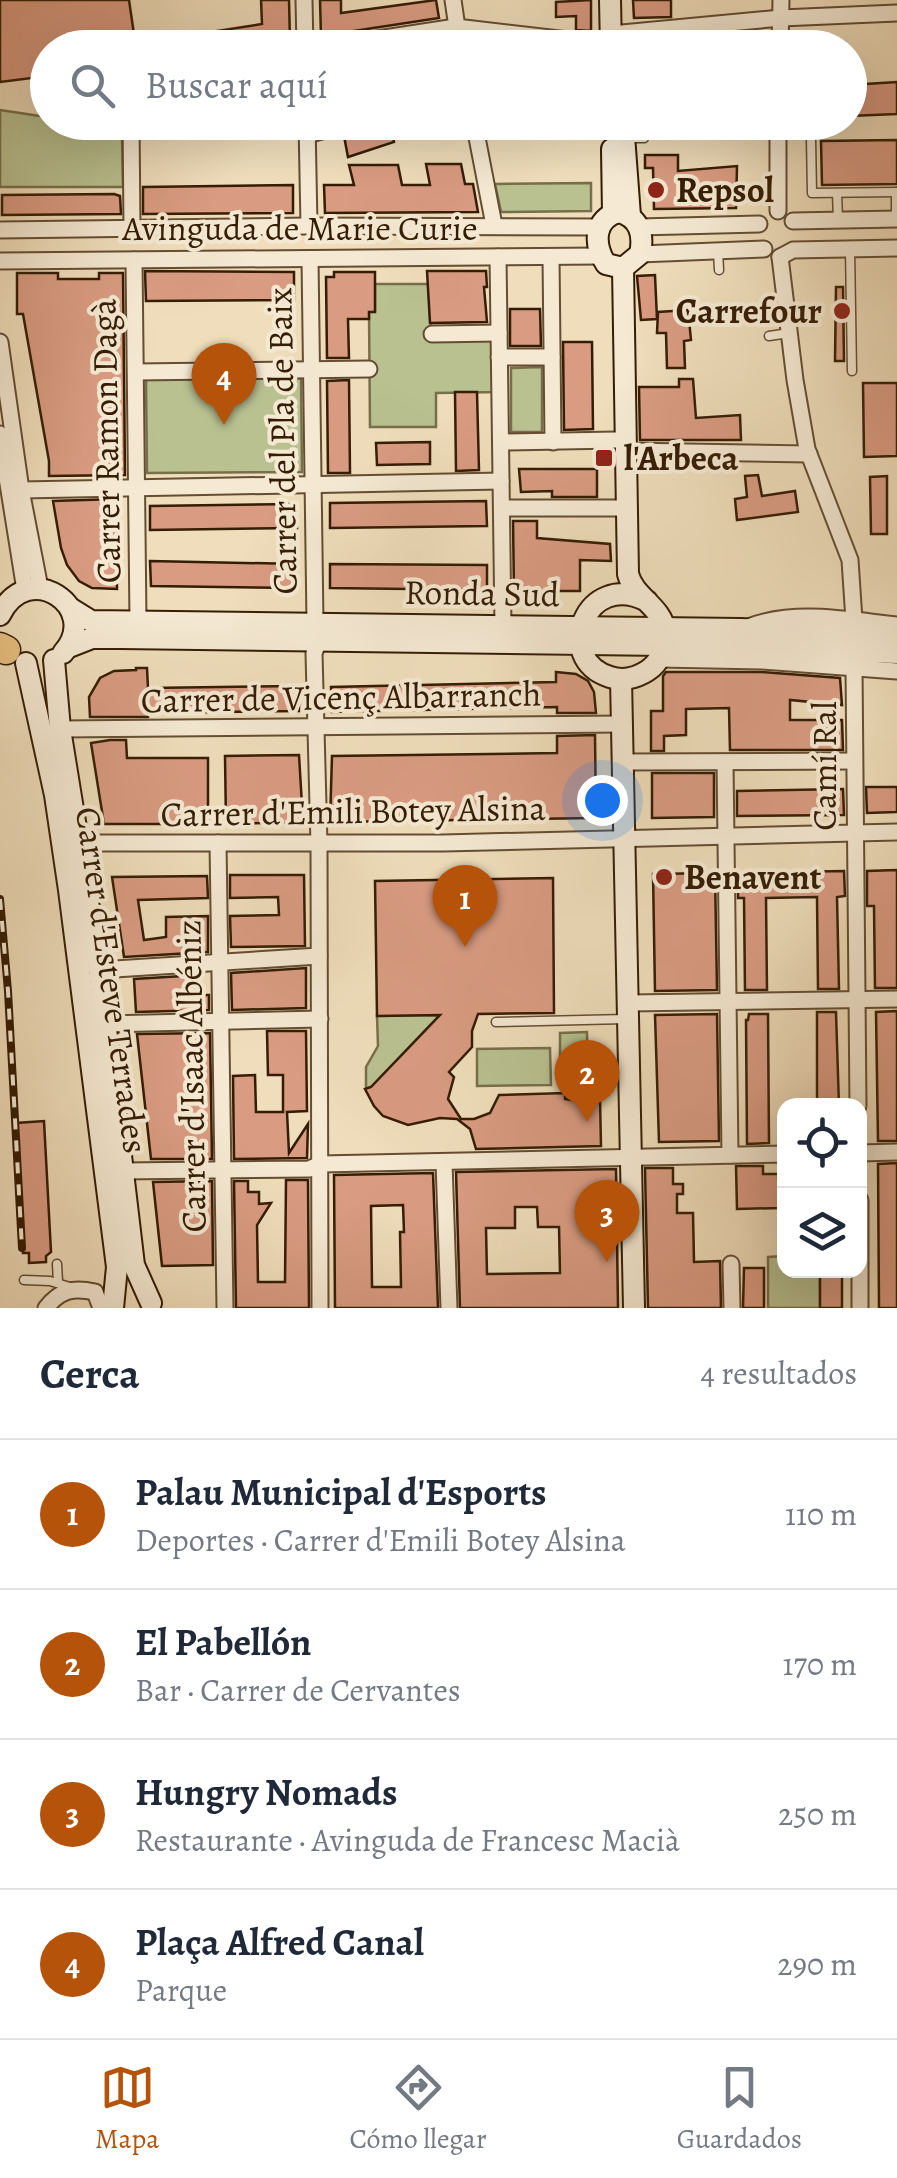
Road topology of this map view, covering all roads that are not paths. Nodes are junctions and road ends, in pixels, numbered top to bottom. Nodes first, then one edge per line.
1 (304, 0) edge
2 (453, 0) edge
3 (610, 0) edge
4 (622, 0) edge
5 (782, 0) edge
6 (897, 13) edge
7 (781, 18) junction
8 (456, 28) junction
9 (305, 30) edge
10 (442, 30) edge
11 (477, 30) edge
12 (615, 30) edge
13 (619, 30) edge
14 (702, 30) edge
15 (781, 30) edge
16 (131, 140) edge
17 (307, 140) edge
18 (477, 140) edge
19 (625, 140) edge
20 (778, 140) edge
21 (812, 140) dead end
22 (896, 192) edge
23 (837, 193) junction
24 (778, 211) junction
25 (896, 219) edge
26 (838, 220) junction
27 (620, 221) junction
28 (794, 221) junction
29 (760, 224) junction
30 (494, 225) junction
31 (309, 226) junction
32 (132, 228) junction
33 (0, 230) edge
34 (850, 248) junction
35 (897, 248) edge
36 (764, 249) junction
37 (718, 251) junction
38 (787, 254) junction
39 (498, 257) junction
40 (551, 257) junction
41 (310, 259) junction
42 (134, 260) junction
43 (0, 261) edge
44 (619, 262) junction
45 (719, 270) dead end
46 (499, 333) junction
47 (789, 333) junction
48 (432, 334) dead end
49 (769, 336) dead end
50 (0, 342) edge
51 (499, 357) junction
52 (552, 358) junction
53 (369, 369) dead end
54 (312, 370) junction
55 (852, 371) dead end
56 (136, 372) junction
57 (0, 434) edge
58 (502, 442) junction
59 (553, 442) junction
60 (621, 446) junction
61 (810, 454) junction
62 (502, 481) junction
63 (312, 483) junction
64 (137, 487) junction
65 (21, 490) junction
66 (502, 508) junction
67 (617, 508) junction
68 (33, 589) junction
69 (616, 594) junction
70 (646, 601) junction
71 (70, 608) junction
72 (0, 615) edge
73 (854, 620) junction
74 (138, 622) junction
75 (897, 624) edge
76 (503, 626) junction
77 (741, 629) junction
78 (317, 632) junction
79 (580, 635) junction
80 (897, 638) edge
81 (663, 644) junction
82 (8, 650) edge
83 (61, 653) junction
84 (897, 653) edge
85 (854, 667) junction
86 (897, 671) edge
87 (622, 679) junction
88 (622, 724) junction
89 (317, 728) junction
90 (60, 729) junction
91 (854, 761) junction
92 (624, 762) junction
93 (725, 762) junction
94 (855, 832) junction
95 (897, 832) edge
96 (726, 835) junction
97 (626, 838) junction
98 (80, 843) junction
99 (218, 843) junction
100 (319, 844) junction
101 (319, 956) junction
102 (219, 964) junction
103 (99, 970) junction
104 (857, 999) junction
105 (897, 999) edge
106 (730, 1002) junction
107 (630, 1011) junction
108 (320, 1019) junction
109 (222, 1020) junction
110 (496, 1022) dead end
111 (105, 1024) junction
112 (858, 1098) edge
113 (897, 1152) edge
114 (867, 1153) edge
115 (777, 1155) edge
116 (632, 1156) junction
117 (730, 1160) junction
118 (444, 1162) junction
119 (322, 1164) junction
120 (224, 1169) junction
121 (122, 1171) junction
122 (57, 1264) dead end
123 (731, 1264) dead end
124 (860, 1278) edge
125 (24, 1280) dead end
126 (66, 1285) junction
127 (157, 1306) edge
128 (46, 1308) edge
129 (101, 1308) edge
130 (115, 1308) edge
131 (224, 1308) edge
132 (320, 1308) edge
133 (449, 1308) edge
134 (634, 1308) edge
135 (732, 1308) edge
136 (860, 1308) edge

1 - 9 street
2 - 8 street
3 - 12 main road
4 - 13 main road
5 - 7 street
6 - 7 street
7 - 14 street
7 - 15 street
8 - 10 street
8 - 11 street
16 - 32 street
17 - 31 street
18 - 30 street
19 - 27 main road
20 - 24 street
21 - 23 lane
22 - 23 lane
22 - 25 lane
23 - 26 lane
24 - 28 street
24 - 29 street
25 - 26 street
26 - 28 street
27 - 29 street, Avinguda de Marie Curie
27 - 30 street, Avinguda de Marie Curie
27 - 44 main road
27 - 44 main road
28 - 38 street
29 - 36 street
30 - 31 street, Avinguda de Marie Curie
31 - 32 street, Avinguda de Marie Curie
32 - 33 street, Avinguda de Marie Curie
34 - 35 street
34 - 38 street
34 - 55 lane
36 - 37 street, Avinguda de Marie Curie
36 - 38 street
37 - 44 street, Avinguda de Marie Curie
37 - 45 lane
38 - 47 street
39 - 40 street, Avinguda de Marie Curie
39 - 41 street, Avinguda de Marie Curie
39 - 46 street
40 - 44 street, Avinguda de Marie Curie
40 - 52 street
41 - 42 street, Avinguda de Marie Curie
41 - 54 street, Carrer del Pla de Baix
42 - 43 street, Avinguda de Marie Curie
42 - 56 street, Carrer Ramon Dagà
44 - 60 main road
46 - 48 street
46 - 51 street
47 - 49 lane
47 - 61 street
50 - 65 street
51 - 52 street
51 - 58 street
52 - 59 street
53 - 54 street
54 - 56 street
54 - 63 street, Carrer del Pla de Baix
56 - 64 street, Carrer Ramon Dagà
57 - 68 street
58 - 59 street
58 - 62 street
59 - 60 street
60 - 61 street
60 - 67 main road
60 - 70 main road
61 - 73 street
62 - 63 street
62 - 66 street
63 - 64 street
63 - 78 street, Carrer del Pla de Baix
64 - 65 street
64 - 74 street, Carrer Ramon Dagà
65 - 68 street
66 - 67 street
66 - 76 street
67 - 69 main road
68 - 71 main road, Ronda Sud
68 - 72 main road
69 - 70 main road
69 - 79 main road
70 - 81 main road
71 - 74 main road, Ronda Sud
71 - 83 main road, Carrer d'Esteve Terrades
73 - 75 street
73 - 77 street
74 - 78 main road, Ronda Sud
76 - 78 main road, Ronda Sud
76 - 79 main road, Ronda Sud
77 - 80 main road, Ronda Sud
77 - 81 main road, Ronda Sud
78 - 79 main road, Ronda Sud
78 - 83 main road, Ronda Sud
78 - 89 street, Carrer del Pla de Baix
79 - 81 main road, Ronda Sud
79 - 87 main road
81 - 84 main road, Ronda Sud
81 - 85 street
81 - 87 main road
82 - 83 main road, Ronda Sud
82 - 130 main road, Carrer d'Esteve Terrades
83 - 90 main road, Carrer d'Esteve Terrades
85 - 86 street
85 - 91 street, Camí Ral
87 - 88 main road
88 - 89 street, Carrer de Vicenç Albarranch
88 - 92 main road
89 - 90 street, Carrer de Vicenç Albarranch
89 - 100 street, Carrer del Pla de Baix
90 - 98 main road, Carrer d'Esteve Terrades
91 - 93 street
91 - 94 street, Camí Ral
92 - 93 street
92 - 97 main road
93 - 96 street
94 - 95 street, Carrer d'Emili Botey Alsina
94 - 96 street, Carrer d'Emili Botey Alsina
94 - 104 street, Camí Ral
96 - 97 street, Carrer d'Emili Botey Alsina
96 - 106 street
97 - 100 street, Carrer d'Emili Botey Alsina
97 - 107 main road
98 - 99 street, Carrer d'Emili Botey Alsina
98 - 103 main road, Carrer d'Esteve Terrades
99 - 100 street, Carrer d'Emili Botey Alsina
99 - 102 street, Carrer d'Isaac Albéniz
100 - 101 street, Carrer del Pla de Baix
101 - 102 street
101 - 108 street, Carrer del Pla de Baix
102 - 103 street
102 - 109 street, Carrer d'Isaac Albéniz
103 - 111 main road, Carrer d'Esteve Terrades
104 - 105 street
104 - 106 street
104 - 112 street, Camí Ral
106 - 107 street
106 - 117 street
107 - 110 lane
107 - 116 main road
108 - 109 street
108 - 119 street, Carrer del Pla de Baix
109 - 111 street
109 - 120 street, Carrer d'Isaac Albéniz
111 - 121 main road, Carrer d'Esteve Terrades
113 - 114 street
115 - 117 street
116 - 117 street
116 - 118 street
116 - 134 main road
118 - 119 street
118 - 133 street
119 - 120 street
119 - 132 street, Carrer del Pla de Baix
120 - 121 street
120 - 131 street, Carrer d'Isaac Albéniz
121 - 127 main road, Carrer d'Esteve Terrades
122 - 126 lane
123 - 135 street
124 - 136 street
125 - 126 lane
126 - 128 street
126 - 129 street
127 - 130 main road

